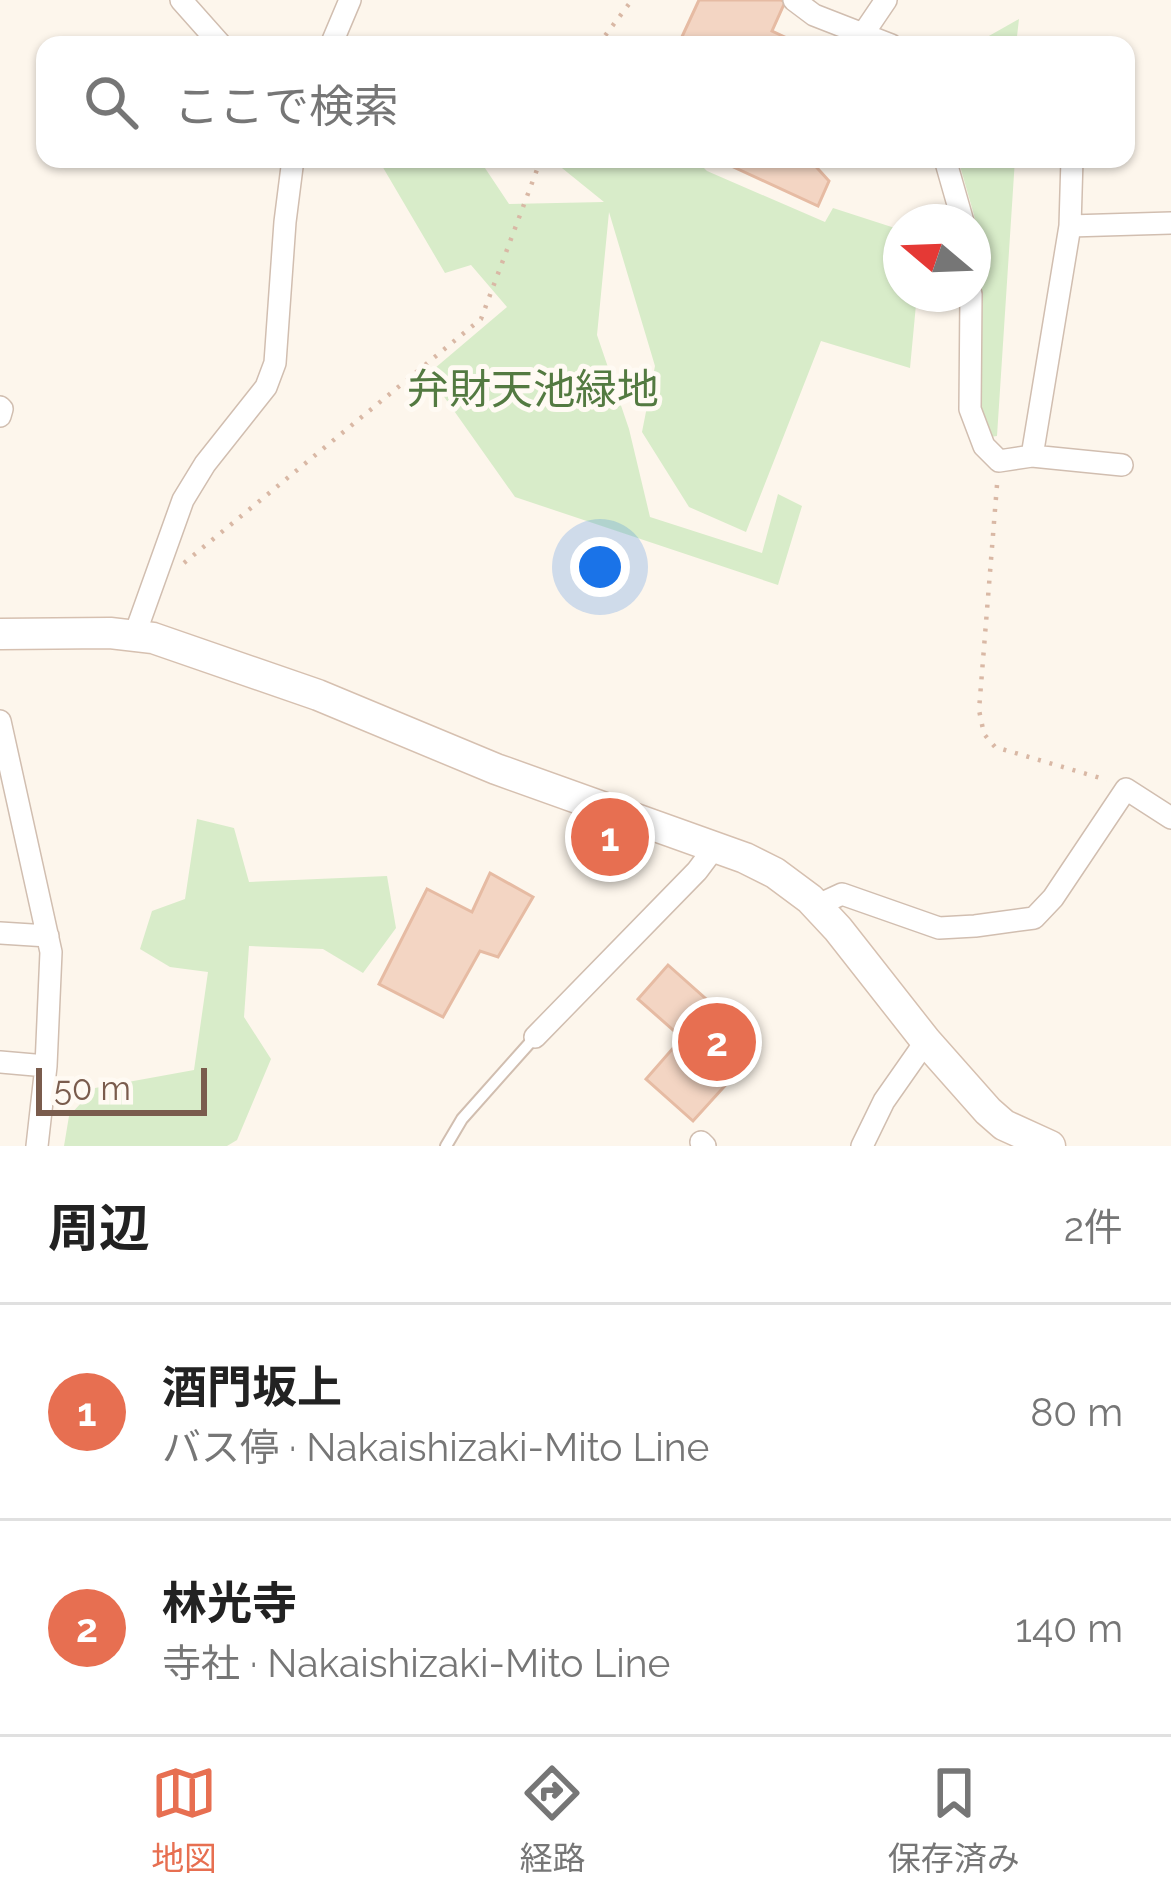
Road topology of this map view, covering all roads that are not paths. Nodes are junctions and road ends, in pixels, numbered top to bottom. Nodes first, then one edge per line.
1 (181, 0) edge
2 (350, 0) edge
3 (794, 0) edge
4 (886, 0) edge
5 (863, 34) junction
6 (213, 36) edge
7 (335, 36) edge
8 (868, 36) edge
9 (292, 168) edge
10 (948, 168) edge
11 (1072, 168) edge
12 (958, 204) edge
13 (1171, 224) edge
14 (1070, 226) junction
15 (971, 312) edge
16 (0, 407) edge
17 (0, 416) edge
18 (1032, 456) junction
19 (1122, 465) dead end
20 (0, 634) edge
21 (135, 634) junction
22 (0, 721) edge
23 (1171, 818) edge
24 (715, 847) junction
25 (816, 906) junction
26 (0, 933) edge
27 (48, 936) junction
28 (535, 1037) joint
29 (926, 1041) junction
30 (0, 1062) edge
31 (46, 1066) junction
32 (37, 1146) edge
33 (446, 1146) edge
34 (862, 1146) edge
35 (1050, 1146) edge

1 - 6 street
2 - 7 street
3 - 5 street
4 - 5 street
5 - 8 street
9 - 21 street
10 - 12 street
11 - 14 street
13 - 14 street
14 - 18 street
15 - 18 street
16 - 17 street
18 - 19 street
20 - 21 main road
21 - 24 main road
22 - 27 street
23 - 25 street
24 - 25 main road
24 - 28 street
25 - 29 main road
26 - 27 street
27 - 31 street
28 - 33 lane
29 - 34 street
29 - 35 main road
30 - 31 street
31 - 32 street

